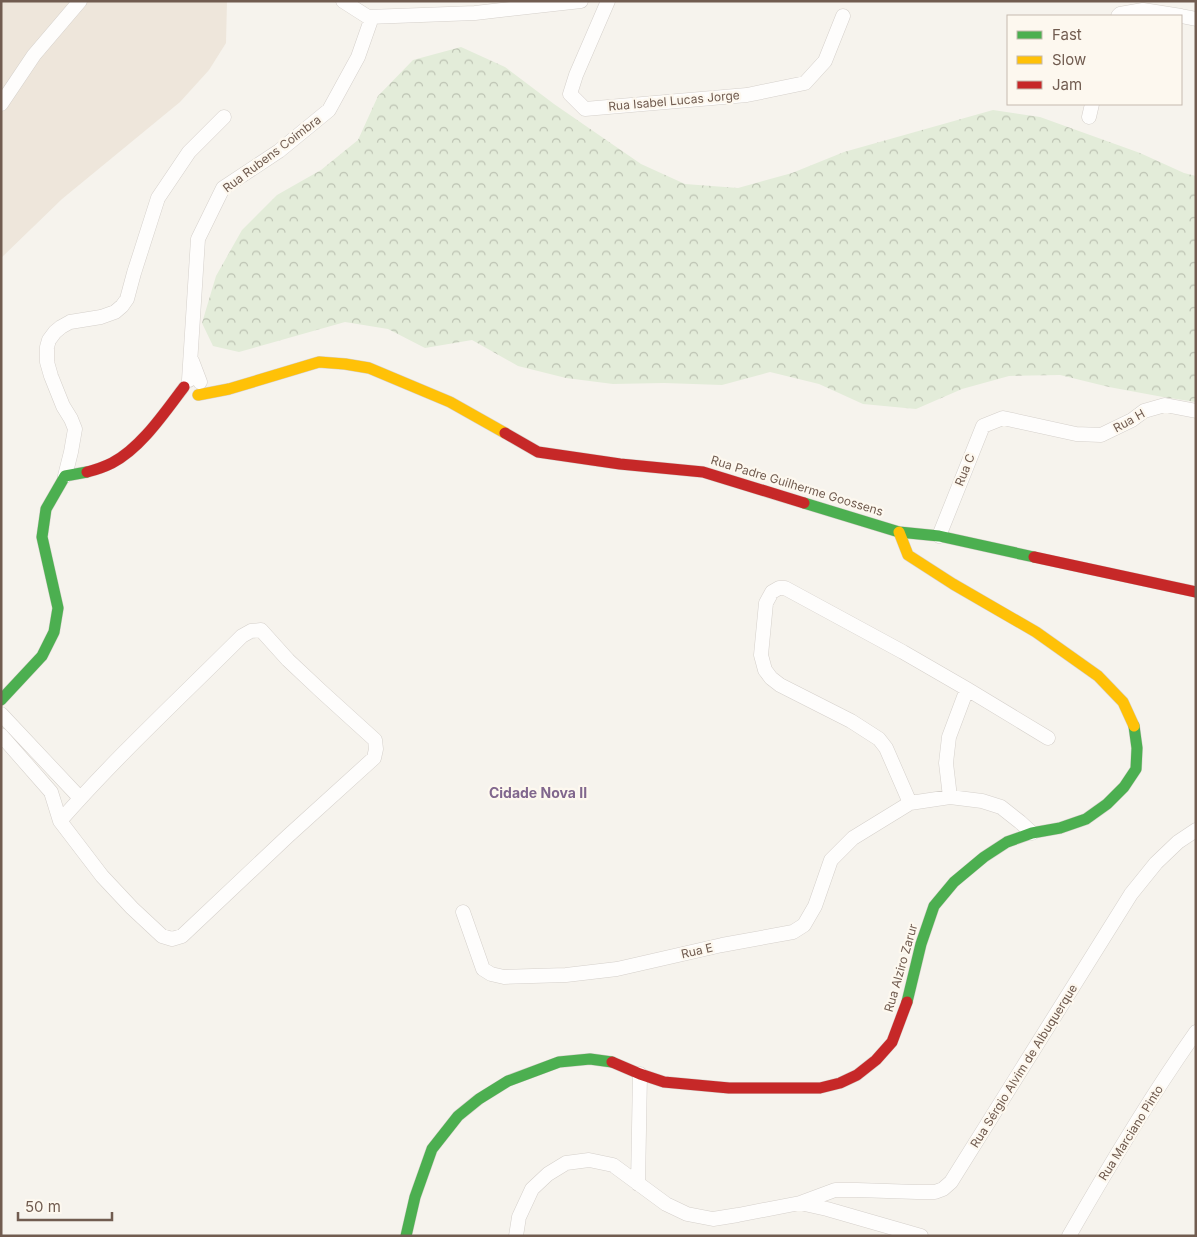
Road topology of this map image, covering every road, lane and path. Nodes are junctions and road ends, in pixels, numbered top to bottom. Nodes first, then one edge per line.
1 (80, 1) edge
2 (343, 1) edge
3 (581, 1) edge
4 (608, 1) edge
5 (1119, 15) edge
6 (1175, 15) edge
7 (844, 16) dead end
8 (1182, 16) edge
9 (372, 17) junction
10 (1196, 19) edge
11 (1, 104) edge
12 (224, 117) dead end
13 (194, 387) junction
14 (1196, 411) edge
15 (1003, 418) joint
16 (65, 476) junction
17 (899, 532) junction
18 (939, 536) junction
19 (1196, 592) edge
20 (967, 689) junction
21 (1, 700) edge
22 (1, 714) edge
23 (1, 735) edge
24 (1048, 738) dead end
25 (950, 797) junction
26 (80, 798) junction
27 (910, 803) junction
28 (60, 821) junction
29 (1196, 830) edge
30 (1032, 833) junction
31 (463, 912) dead end
32 (1196, 1032) edge
33 (640, 1074) junction
34 (638, 1184) junction
35 (800, 1202) junction
36 (406, 1236) edge
37 (516, 1236) edge
38 (921, 1236) edge
39 (1069, 1236) edge

1 - 11 street
2 - 9 street
3 - 9 street
4 - 7 street, Rua Isabel Lucas Jorge
5 - 6 street
8 - 10 street
9 - 13 street, Rua Rubens Coimbra
12 - 16 street
13 - 16 street
13 - 17 street, Rua Padre Guilherme Goossens
14 - 15 street, Rua H
15 - 18 street, Rua C
16 - 21 street
17 - 18 street, Rua Padre Guilherme Goossens
17 - 30 street, Rua Alziro Zarur
18 - 19 street, Rua Padre Guilherme Goossens
20 - 24 street
20 - 25 street
20 - 27 street
22 - 26 street
23 - 28 street
25 - 27 street
25 - 30 street
26 - 28 street
26 - 28 street
27 - 31 street, Rua E
29 - 35 street, Rua Sérgio Alvim de Albuquerque
30 - 33 street, Rua Alziro Zarur
32 - 39 street, Rua Marciano Pinto
33 - 34 street
33 - 36 street, Rua Alziro Zarur
34 - 35 street, Rua Sérgio Alvim de Albuquerque
34 - 37 street, Rua Sérgio Alvim de Albuquerque
35 - 38 street

